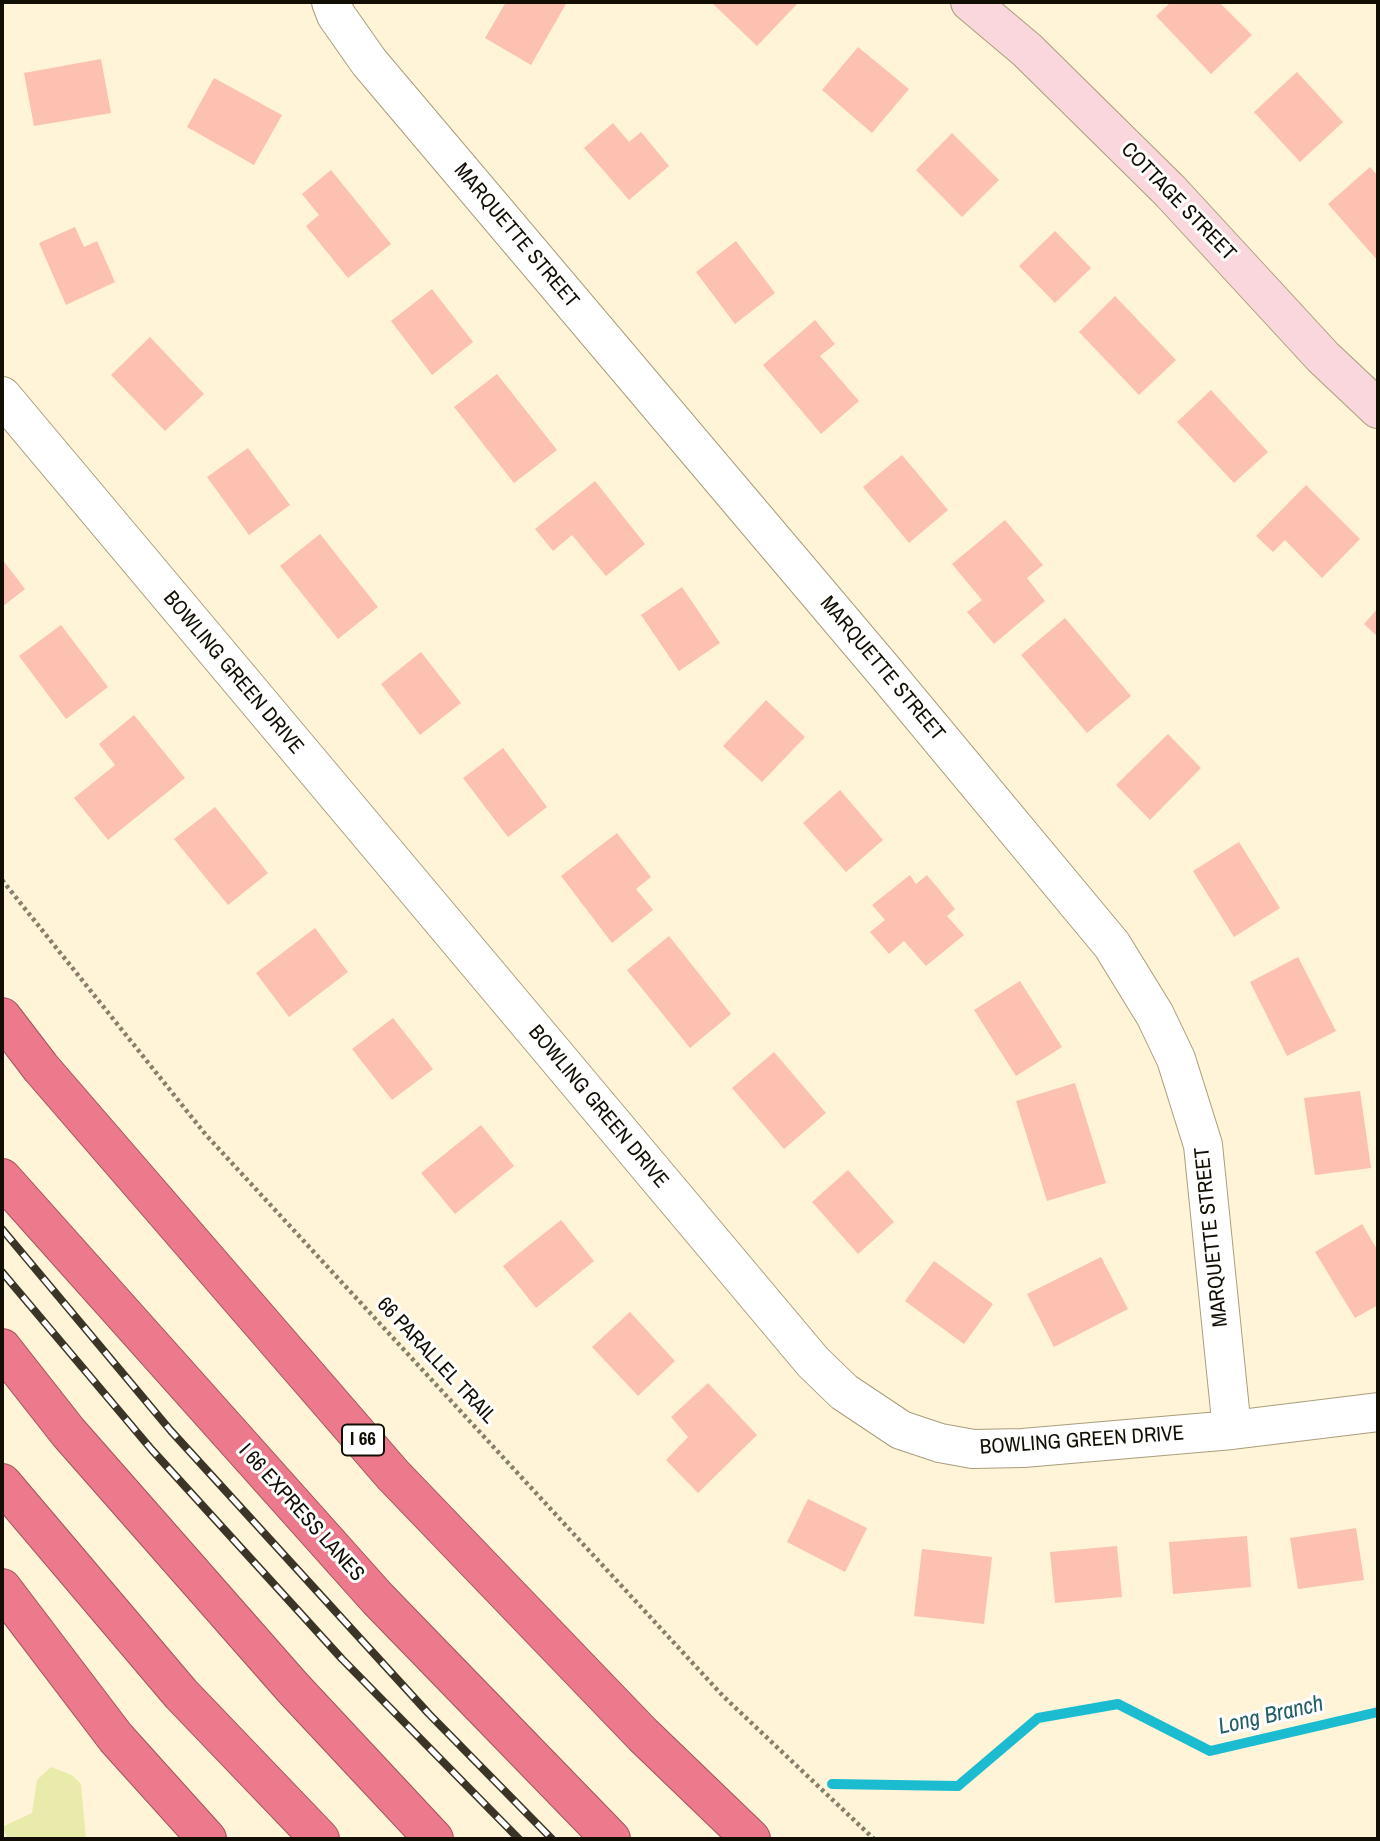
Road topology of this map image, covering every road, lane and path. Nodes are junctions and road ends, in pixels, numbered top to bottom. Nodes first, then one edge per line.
1 (331, 2) edge
2 (970, 2) edge
3 (2, 396) edge
4 (1378, 409) edge
5 (2, 880) edge
6 (2, 1017) edge
7 (2, 1178) edge
8 (2, 1349) edge
9 (1378, 1412) edge
10 (1232, 1430) junction
11 (2, 1483) edge
12 (2, 1588) edge
13 (207, 1839) edge
14 (320, 1839) edge
15 (434, 1839) edge
16 (611, 1839) edge
17 (751, 1839) edge
18 (874, 1839) edge

1 - 10 street, MARQUETTE STREET
2 - 4 street, COTTAGE STREET
3 - 10 street, BOWLING GREEN DRIVE
5 - 18 path, 66 PARALLEL TRAIL
6 - 17 highway, I 66
7 - 16 highway, I 66 EXPRESS LANES
8 - 15 highway
9 - 10 street, BOWLING GREEN DRIVE
11 - 14 highway
12 - 13 highway

